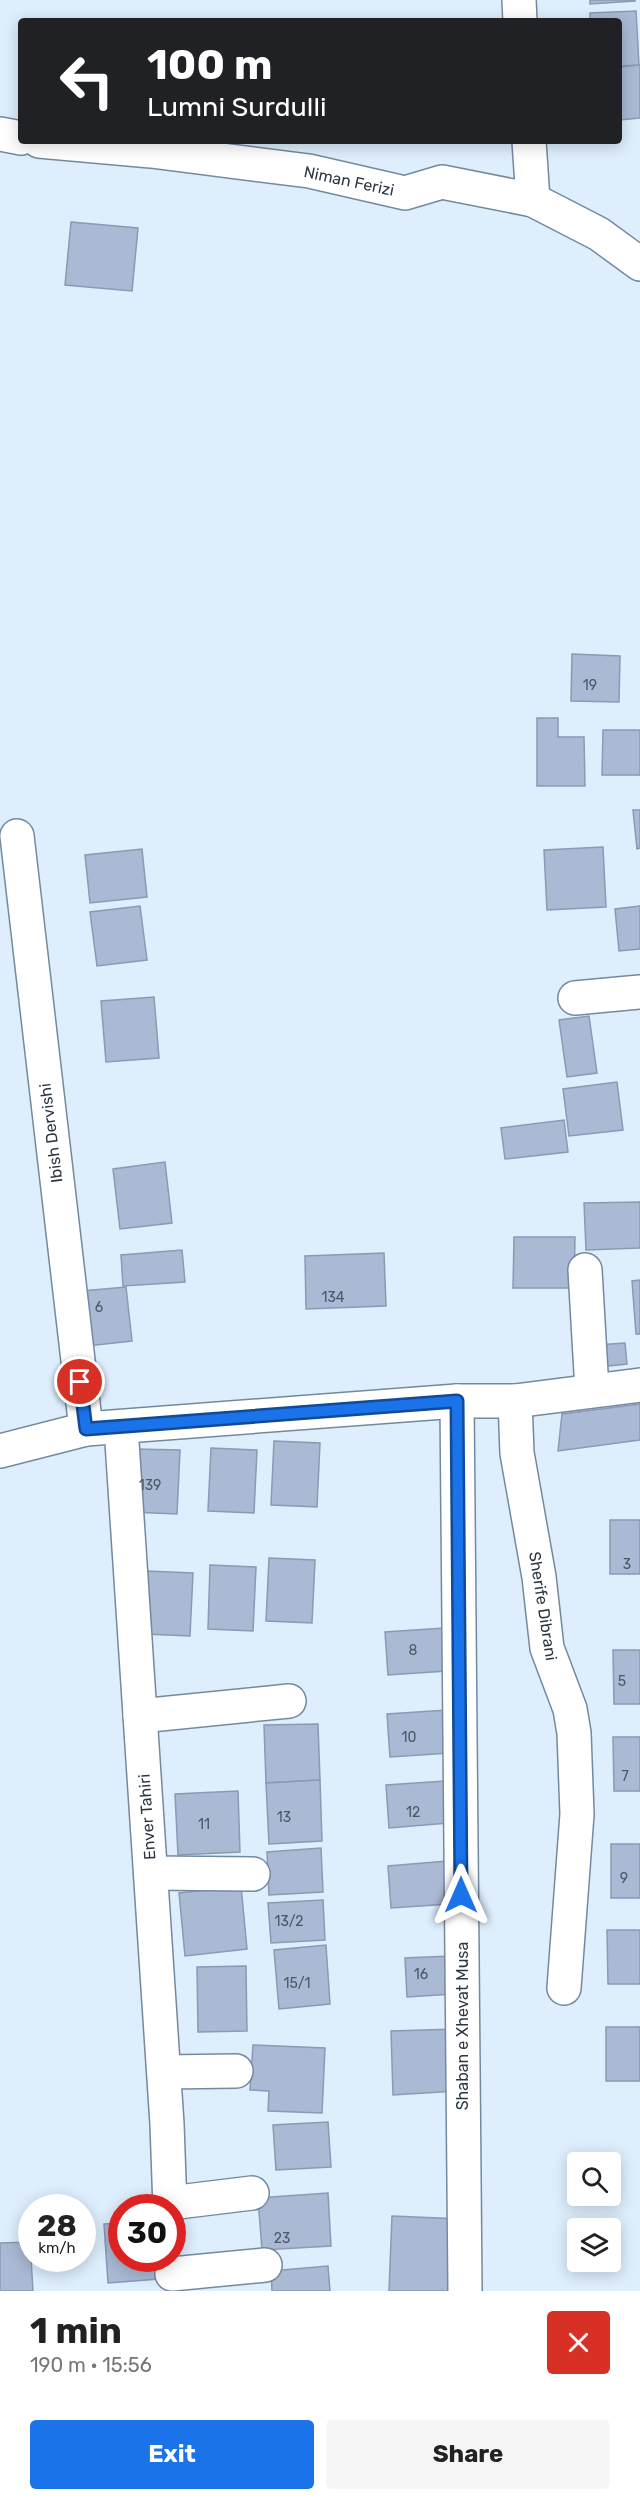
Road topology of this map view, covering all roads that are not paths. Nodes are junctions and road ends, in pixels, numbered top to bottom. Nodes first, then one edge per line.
1 (519, 0) edge
2 (520, 18) edge
3 (0, 134) edge
4 (18, 137) edge
5 (73, 144) edge
6 (529, 144) edge
7 (533, 200) junction
8 (640, 264) edge
9 (17, 836) dead end
10 (640, 992) edge
11 (575, 998) dead end
12 (585, 1270) dead end
13 (640, 1385) edge
14 (592, 1390) junction
15 (457, 1401) junction
16 (515, 1401) junction
17 (121, 1427) junction
18 (86, 1429) junction
19 (0, 1451) edge
20 (289, 1701) dead end
21 (141, 1716) junction
22 (151, 1873) junction
23 (253, 1874) dead end
24 (564, 1988) dead end
25 (237, 2071) dead end
26 (164, 2072) junction
27 (252, 2193) dead end
28 (169, 2194) edge
29 (186, 2203) edge
30 (265, 2265) dead end
31 (172, 2275) edge
32 (465, 2291) edge

1 - 2 street
3 - 4 street
5 - 7 street, Niman Ferizi
6 - 7 street
7 - 8 street, Niman Ferizi
9 - 18 street, Ibish Dervishi
10 - 11 street
12 - 14 street
13 - 14 street
14 - 16 street
15 - 16 street
15 - 17 street
15 - 32 street, Shaban e Xhevat Musa
16 - 24 street, Sherife Dibrani
17 - 18 street
17 - 21 street, Enver Tahiri
18 - 19 street
20 - 21 street
21 - 22 street, Enver Tahiri
22 - 23 street
22 - 26 street, Enver Tahiri
25 - 26 street
26 - 28 street, Enver Tahiri
27 - 29 street
30 - 31 street

